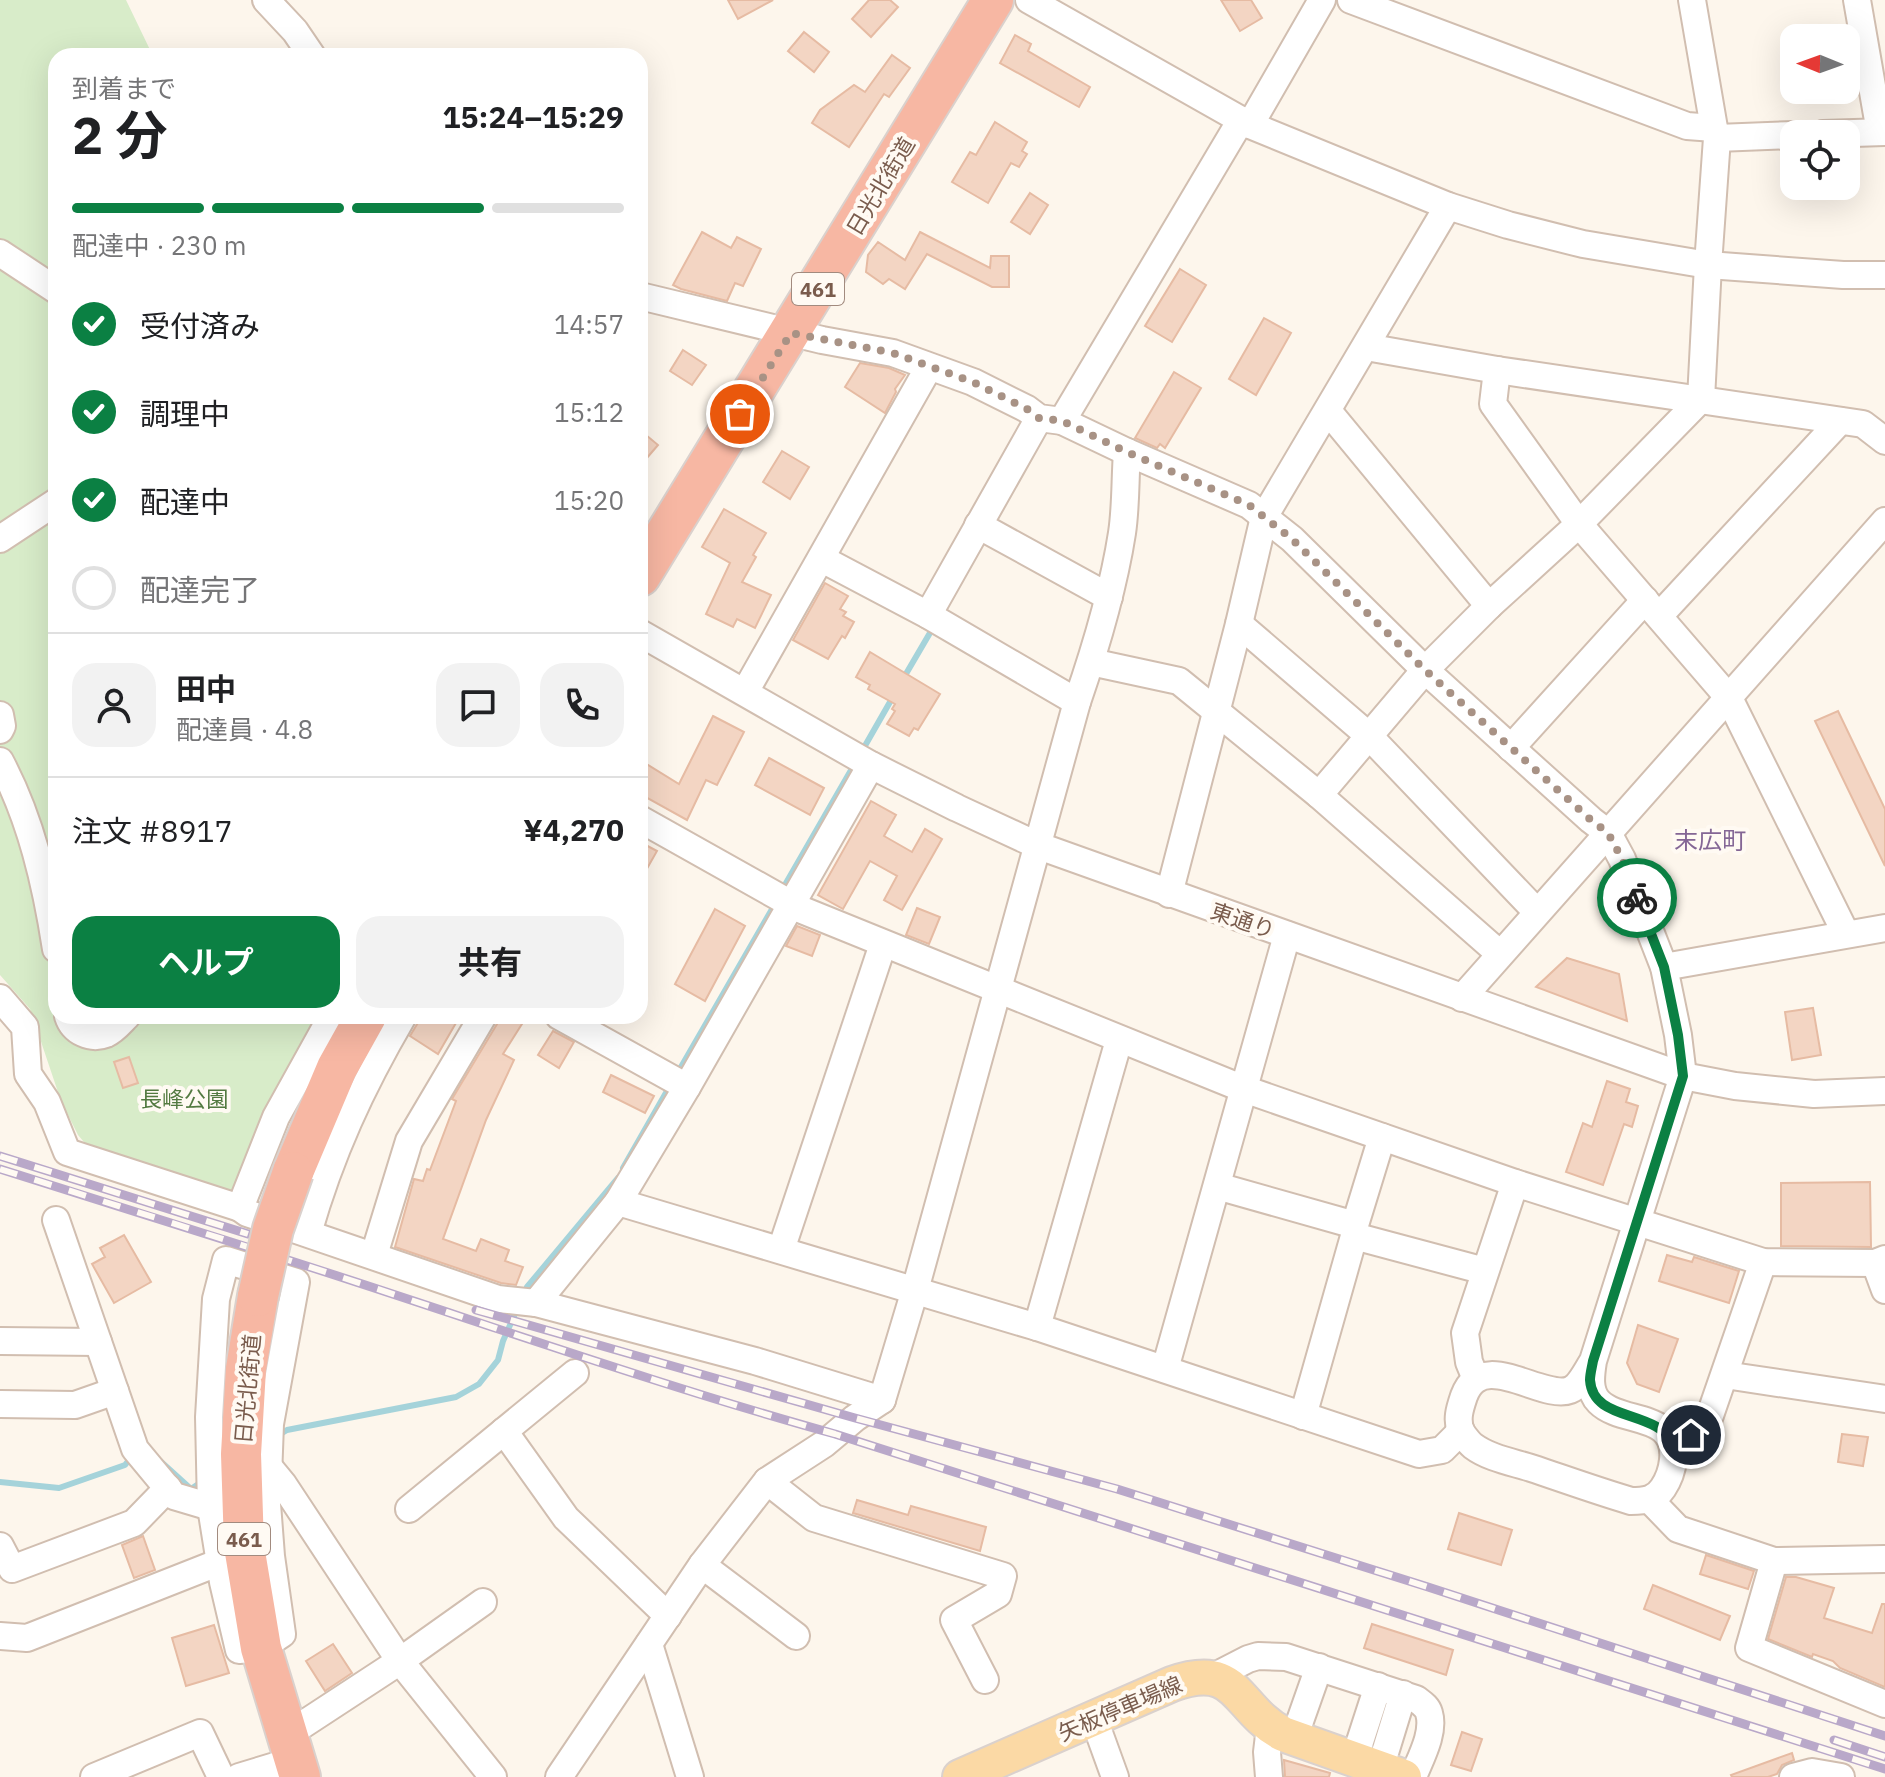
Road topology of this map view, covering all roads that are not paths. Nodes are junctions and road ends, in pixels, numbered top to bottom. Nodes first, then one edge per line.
1 (266, 0) edge
2 (993, 0) edge
3 (1029, 0) edge
4 (1322, 0) edge
5 (1351, 0) edge
6 (1692, 0) edge
7 (1857, 0) edge
8 (307, 48) edge
9 (1245, 122) junction
10 (1882, 132) edge
11 (1715, 133) junction
12 (1860, 133) edge
13 (1780, 135) edge
14 (1448, 206) junction
15 (0, 253) edge
16 (1708, 265) junction
17 (11, 269) edge
18 (1885, 275) edge
19 (48, 286) edge
20 (648, 302) edge
21 (791, 333) junction
22 (1366, 347) junction
23 (929, 367) junction
24 (1497, 370) junction
25 (1701, 399) junction
26 (1328, 411) junction
27 (1051, 420) junction
28 (1840, 421) junction
29 (1885, 441) edge
30 (1127, 452) junction
31 (48, 507) edge
32 (1264, 517) junction
33 (1885, 521) edge
34 (1579, 524) junction
35 (978, 525) junction
36 (0, 539) edge
37 (822, 559) junction
38 (648, 563) edge
39 (1109, 597) junction
40 (1489, 606) junction
41 (1652, 608) junction
42 (928, 615) junction
43 (1239, 624) junction
44 (648, 637) edge
45 (1091, 662) junction
46 (1425, 670) junction
47 (745, 692) junction
48 (1729, 698) junction
49 (1077, 702) junction
50 (1216, 711) junction
51 (0, 715) edge
52 (0, 730) edge
53 (1368, 735) junction
54 (1511, 748) junction
55 (0, 761) edge
56 (871, 765) junction
57 (1319, 795) junction
58 (648, 824) edge
59 (1608, 833) junction
60 (1039, 846) junction
61 (1169, 894) junction
62 (48, 900) edge
63 (791, 904) junction
64 (1537, 912) junction
65 (1885, 928) edge
66 (1846, 934) junction
67 (1287, 935) junction
68 (883, 944) junction
69 (1500, 954) junction
70 (1664, 967) junction
71 (997, 989) junction
72 (0, 998) edge
73 (1462, 998) junction
74 (72, 1024) edge
75 (119, 1024) edge
76 (328, 1024) edge
77 (362, 1024) edge
78 (399, 1024) edge
79 (478, 1024) edge
80 (573, 1024) edge
81 (1119, 1040) junction
82 (1683, 1076) junction
83 (687, 1087) junction
84 (1244, 1089) junction
85 (1885, 1091) edge
86 (1382, 1137) junction
87 (1515, 1183) junction
88 (1217, 1186) junction
89 (618, 1202) junction
90 (240, 1208) junction
91 (56, 1220) dead end
92 (1636, 1221) junction
93 (1355, 1230) junction
94 (308, 1233) junction
95 (781, 1250) junction
96 (374, 1255) junction
97 (1880, 1261) edge
98 (1763, 1262) junction
99 (1485, 1271) junction
100 (915, 1290) junction
101 (1885, 1290) edge
102 (536, 1303) junction
103 (1037, 1327) junction
104 (0, 1341) edge
105 (98, 1342) junction
106 (1593, 1361) junction
107 (1165, 1369) junction
108 (575, 1373) dead end
109 (1725, 1375) junction
110 (1476, 1379) junction
111 (115, 1391) junction
112 (1885, 1399) edge
113 (882, 1400) junction
114 (0, 1404) edge
115 (1303, 1416) junction
116 (504, 1431) junction
117 (1461, 1431) junction
118 (1675, 1445) junction
119 (269, 1467) junction
120 (767, 1481) junction
121 (168, 1488) junction
122 (1650, 1500) junction
123 (211, 1507) junction
124 (409, 1509) dead end
125 (0, 1546) edge
126 (1885, 1559) edge
127 (1774, 1561) junction
128 (220, 1562) junction
129 (702, 1565) junction
130 (483, 1602) dead end
131 (668, 1616) junction
132 (0, 1636) edge
133 (796, 1636) dead end
134 (649, 1644) junction
135 (261, 1648) junction
136 (400, 1661) junction
137 (1319, 1667) junction
138 (1213, 1677) junction
139 (985, 1680) dead end
140 (1397, 1692) junction
141 (1885, 1704) edge
142 (1094, 1719) junction
143 (1282, 1733) junction
144 (294, 1757) edge
145 (1386, 1770) edge
146 (94, 1777) edge
147 (221, 1777) edge
148 (239, 1777) edge
149 (493, 1777) edge
150 (559, 1777) edge
151 (690, 1777) edge
152 (960, 1777) edge
153 (1115, 1777) edge
154 (1269, 1777) edge
155 (1793, 1777) edge
156 (1841, 1777) edge

1 - 8 street
2 - 21 highway, 日光北街道 / 461
3 - 9 street
4 - 9 street
5 - 11 street
6 - 11 street
7 - 10 street
9 - 14 street
9 - 27 street
10 - 12 street
11 - 13 street
11 - 16 street
14 - 16 street
14 - 22 street
15 - 17 street
16 - 18 street
16 - 25 street
17 - 19 street
20 - 21 street
21 - 23 street
21 - 38 highway, 日光北街道 / 461
22 - 24 street
22 - 26 street
23 - 27 street
23 - 37 street
24 - 25 street
24 - 34 street
25 - 28 street
25 - 34 street
26 - 32 street
26 - 40 street
27 - 30 street
27 - 35 street
28 - 29 street
28 - 41 street
30 - 32 street
30 - 39 street
31 - 36 street
32 - 43 street
32 - 46 street
33 - 48 street
34 - 40 street
34 - 41 street
35 - 39 street
35 - 42 street
37 - 42 street
37 - 47 street
39 - 45 street
40 - 46 street
41 - 48 street
41 - 54 street
42 - 49 street
43 - 50 street
43 - 53 street
44 - 47 street, 東通り
45 - 49 street
45 - 50 street
46 - 53 street
46 - 54 street
47 - 56 street, 東通り
48 - 59 street
48 - 66 street
49 - 60 street
50 - 57 street
50 - 61 street
51 - 52 street
53 - 57 street
53 - 64 street
54 - 59 street
55 - 62 street
56 - 60 street, 東通り
56 - 63 street
57 - 69 street
58 - 63 street
59 - 64 street
59 - 70 street
60 - 61 street, 東通り
60 - 71 street
61 - 67 street, 東通り
63 - 68 street
63 - 83 street
64 - 69 street
65 - 66 street
66 - 70 street
67 - 73 street, 東通り
67 - 84 street
68 - 71 street
68 - 95 street
69 - 73 street
70 - 82 street
71 - 81 street
71 - 100 street
72 - 90 street
73 - 82 street, 東通り
74 - 75 street
76 - 90 street
77 - 135 highway, 日光北街道 / 461, bridge
78 - 94 street
79 - 96 street
80 - 83 street
81 - 84 street
81 - 103 street
82 - 85 street, 東通り
82 - 92 street
83 - 89 street
84 - 86 street
84 - 88 street
86 - 87 street
86 - 93 street
87 - 92 street
87 - 99 street
88 - 93 street
88 - 107 street
89 - 95 street
89 - 102 street
90 - 94 street
91 - 105 street
92 - 98 street
92 - 106 street
93 - 99 street
93 - 115 street
94 - 96 street
95 - 100 street
96 - 102 street
97 - 98 street
97 - 101 street
98 - 109 street
99 - 110 street
100 - 103 street
100 - 113 street
102 - 113 street
103 - 107 street
104 - 105 street
105 - 111 street
106 - 110 street
106 - 118 street
107 - 115 street
108 - 116 street
109 - 112 street
109 - 118 street
110 - 117 street
111 - 114 street
111 - 121 street
113 - 120 street
115 - 117 street
116 - 124 street
116 - 131 street
117 - 122 street
118 - 122 street
119 - 123 street
119 - 135 street
119 - 136 street
120 - 129 street
120 - 139 street
121 - 123 street
121 - 125 street
122 - 127 street
123 - 128 street
126 - 127 street
127 - 141 street
128 - 132 street
128 - 135 street
129 - 131 street
129 - 133 street
130 - 136 street
131 - 134 street
134 - 150 street
134 - 151 street
135 - 144 highway, 日光北街道 / 461
136 - 144 street
136 - 149 street
137 - 138 street
137 - 140 street
137 - 143 street
138 - 142 main road, 矢板停車場線
138 - 143 main road, 矢板停車場線
140 - 145 street
140 - 145 street
142 - 152 main road, 矢板停車場線
142 - 153 street
143 - 145 main road, 矢板停車場線
143 - 154 street
144 - 148 street
146 - 147 street
155 - 156 street

